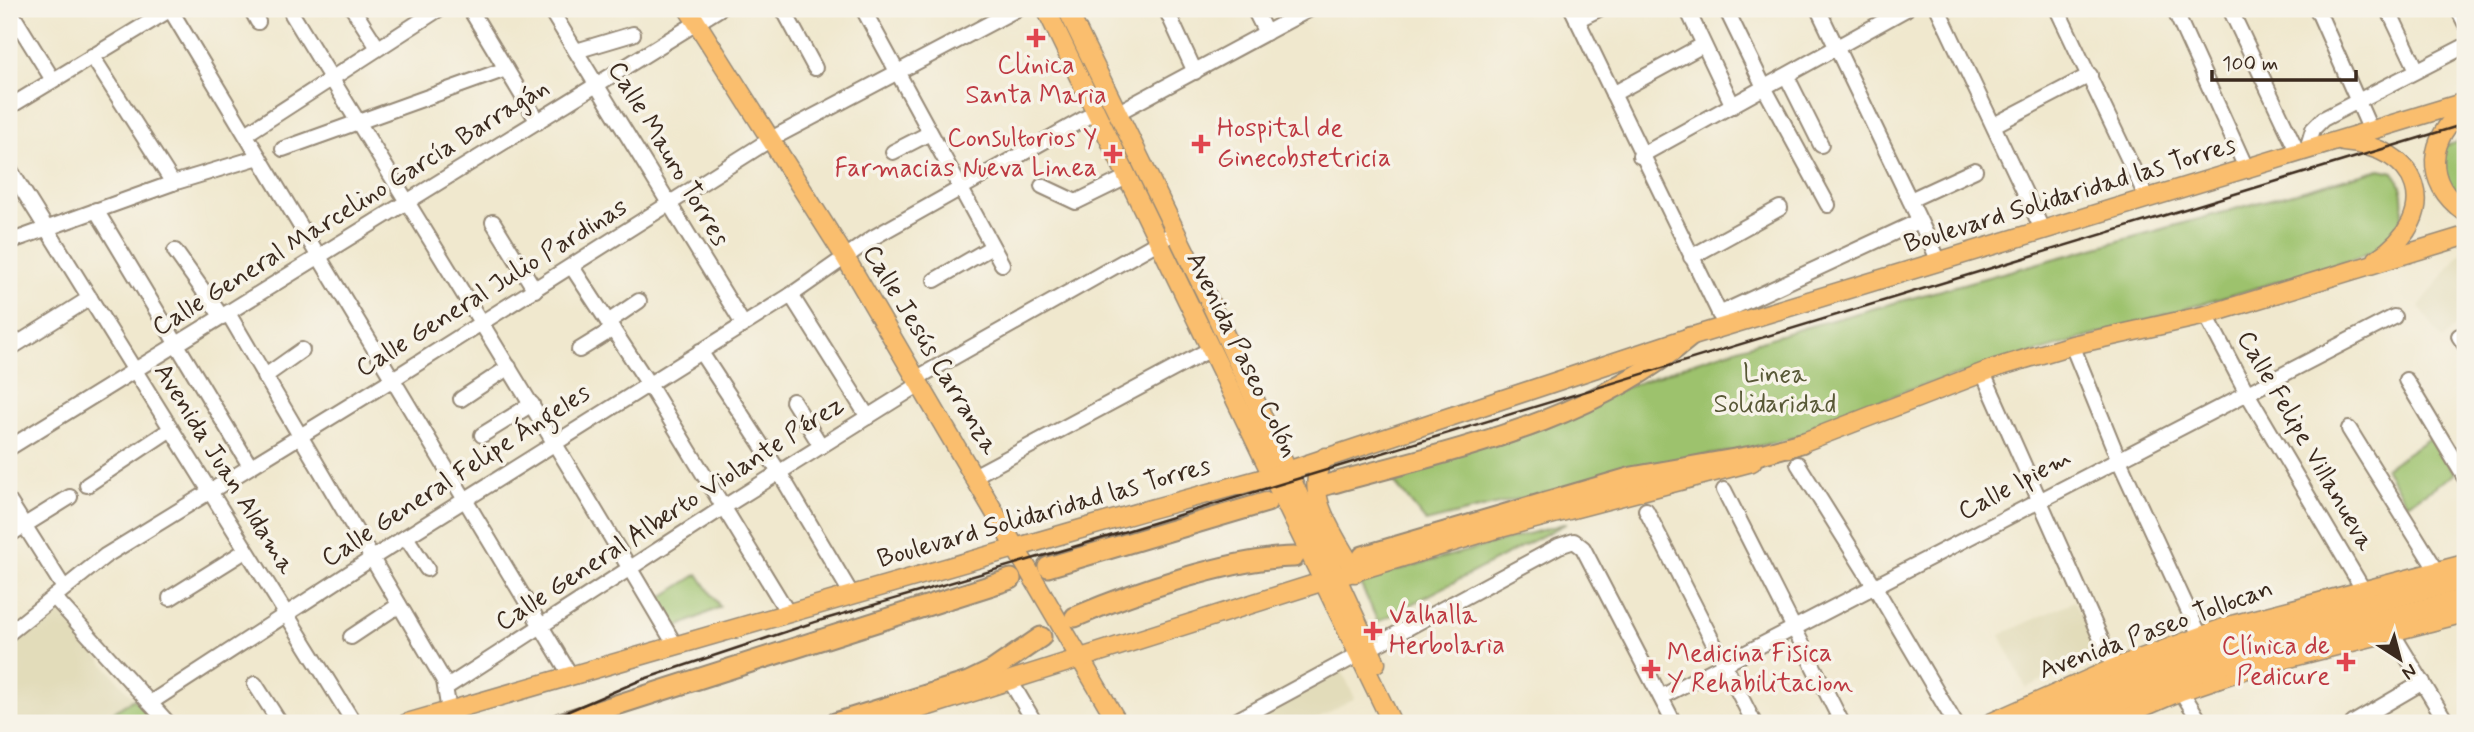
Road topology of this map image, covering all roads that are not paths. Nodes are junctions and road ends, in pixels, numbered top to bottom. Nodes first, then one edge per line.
1 (9, 9) edge
2 (171, 9) edge
3 (353, 9) edge
4 (470, 9) edge
5 (550, 9) edge
6 (719, 9) edge
7 (783, 9) edge
8 (863, 9) edge
9 (1017, 9) edge
10 (1046, 9) edge
11 (1067, 9) edge
12 (1166, 9) edge
13 (1254, 9) edge
14 (1310, 9) edge
15 (1599, 9) edge
16 (1687, 9) edge
17 (1726, 9) edge
18 (1818, 9) edge
19 (1906, 9) edge
20 (1938, 9) edge
21 (2057, 9) edge
22 (2174, 9) edge
23 (2230, 9) edge
24 (2317, 9) edge
25 (2388, 9) edge
26 (2458, 9) edge
27 (429, 11) edge
28 (292, 14) dead end
29 (1574, 14) edge
30 (692, 16) edge
31 (2465, 23) edge
32 (1266, 33) junction
33 (633, 34) dead end
34 (1703, 45) junction
35 (2465, 46) edge
36 (377, 48) junction
37 (1838, 49) junction
38 (576, 51) junction
39 (92, 56) junction
40 (815, 68) dead end
41 (506, 69) junction
42 (2417, 70) junction
43 (898, 71) junction
44 (1195, 72) junction
45 (2090, 75) junction
46 (1787, 77) junction
47 (331, 78) junction
48 (53, 80) junction
49 (597, 85) junction
50 (1765, 89) junction
51 (1613, 94) junction
52 (2359, 100) junction
53 (2465, 102) edge
54 (9, 106) edge
55 (1733, 106) junction
56 (2465, 108) edge
57 (1117, 113) junction
58 (1088, 117) junction
59 (359, 122) junction
60 (538, 122) junction
61 (1994, 125) junction
62 (2371, 131) junction
63 (930, 133) junction
64 (246, 134) junction
65 (771, 139) junction
66 (2332, 141) junction
67 (1821, 145) dead end
68 (283, 149) dead end
69 (2302, 151) junction
70 (893, 152) dead end
71 (1640, 156) junction
72 (259, 157) junction
73 (9, 168) edge
74 (1975, 170) dead end
75 (2247, 170) junction
76 (1127, 177) junction
77 (173, 183) junction
78 (1042, 186) dead end
79 (960, 188) junction
80 (2147, 198) junction
81 (1910, 200) junction
82 (407, 202) junction
83 (1828, 205) dead end
84 (671, 206) junction
85 (1780, 208) dead end
86 (96, 210) junction
87 (2465, 212) edge
88 (1919, 221) junction
89 (493, 222) dead end
90 (46, 227) junction
91 (2042, 229) junction
92 (2465, 236) edge
93 (1166, 237) junction
94 (9, 242) edge
95 (992, 247) junction
96 (174, 251) dead end
97 (320, 257) junction
98 (845, 257) junction
99 (1691, 257) junction
100 (1939, 261) junction
101 (1002, 264) dead end
102 (2368, 265) junction
103 (572, 267) junction
104 (935, 280) dead end
105 (535, 290) junction
106 (791, 295) junction
107 (90, 298) junction
108 (1208, 298) junction
109 (639, 302) dead end
110 (1190, 308) junction
111 (225, 315) junction
112 (2206, 316) junction
113 (2394, 317) dead end
114 (1723, 321) junction
115 (481, 324) junction
116 (743, 324) junction
117 (611, 325) junction
118 (1689, 337) junction
119 (178, 344) junction
120 (2072, 345) junction
121 (9, 349) edge
122 (302, 350) dead end
123 (579, 350) dead end
124 (1209, 350) junction
125 (700, 351) junction
126 (509, 368) junction
127 (135, 370) junction
128 (1983, 373) junction
129 (264, 377) junction
130 (393, 379) junction
131 (2406, 380) dead end
132 (919, 381) junction
133 (648, 383) junction
134 (2247, 393) junction
135 (461, 399) dead end
136 (793, 401) dead end
137 (531, 404) junction
138 (868, 417) junction
139 (171, 429) junction
140 (2349, 429) dead end
141 (482, 435) dead end
142 (300, 437) junction
143 (556, 441) junction
144 (1801, 443) joint
145 (821, 446) junction
146 (9, 448) edge
147 (1325, 457) junction
148 (2118, 458) junction
149 (1798, 464) dead end
150 (250, 466) junction
151 (779, 472) junction
152 (1281, 474) junction
153 (974, 477) junction
154 (2465, 478) edge
155 (87, 485) dead end
156 (1326, 485) dead end
157 (1724, 490) dead end
158 (208, 491) junction
159 (70, 497) dead end
160 (465, 500) junction
161 (9, 501) edge
162 (2038, 501) junction
163 (1267, 502) dead end
164 (724, 507) junction
165 (1646, 510) dead end
166 (24, 526) junction
167 (9, 535) edge
168 (406, 537) junction
169 (1016, 548) junction
170 (246, 551) junction
171 (1294, 557) dead end
172 (372, 558) junction
173 (1359, 564) junction
174 (2465, 564) edge
175 (1048, 567) dead end
176 (630, 568) junction
177 (427, 569) dead end
178 (2429, 573) junction
179 (1011, 579) dead end
180 (1330, 580) junction
181 (2401, 581) joint
182 (1875, 587) junction
183 (2462, 587) edge
184 (59, 593) junction
185 (852, 595) junction
186 (2367, 597) junction
187 (170, 598) dead end
188 (2444, 604) junction
189 (399, 605) junction
190 (788, 613) junction
191 (2465, 613) edge
192 (286, 615) junction
193 (1075, 617) dead end
194 (2416, 625) junction
195 (541, 626) junction
196 (1793, 629) junction
197 (2391, 631) junction
198 (2325, 632) junction
199 (9, 633) edge
200 (2200, 636) junction
201 (351, 637) dead end
202 (1041, 637) dead end
203 (2360, 638) junction
204 (675, 646) junction
205 (1364, 651) junction
206 (1081, 658) junction
207 (1724, 664) junction
208 (2114, 668) junction
209 (571, 676) junction
210 (1011, 682) junction
211 (2423, 682) junction
212 (255, 684) dead end
213 (447, 687) junction
214 (2181, 691) junction
215 (1661, 697) junction
216 (150, 703) junction
217 (449, 711) junction
218 (2359, 722) edge
219 (168, 723) edge
220 (280, 723) edge
221 (354, 723) edge
222 (407, 723) edge
223 (560, 723) edge
224 (835, 723) edge
225 (875, 723) edge
226 (1035, 723) edge
227 (1118, 723) edge
228 (1232, 723) edge
229 (1392, 723) edge
230 (1405, 723) edge
231 (1674, 723) edge
232 (1754, 723) edge
233 (1842, 723) edge
234 (1955, 723) edge
235 (1990, 723) edge
236 (2024, 723) edge
237 (2068, 723) edge
238 (2106, 723) edge
239 (2201, 723) edge
240 (2447, 723) edge

1 - 48 street
2 - 39 street
2 - 64 street
3 - 36 street
4 - 41 street
5 - 38 street, Calle Mauro Torres
6 - 30 street, Calle General Marcelino García Barragán
7 - 40 street
8 - 43 street
9 - 43 street, Calle General Julio Pardinas
10 - 58 main road, Avenida Paseo Colón
11 - 57 main road, Avenida Paseo Colón
12 - 44 street
13 - 32 street
14 - 32 street
15 - 29 street
16 - 34 street
17 - 50 street
18 - 37 street
19 - 37 street
20 - 61 street
21 - 45 street
22 - 75 street
23 - 69 street
24 - 52 street
25 - 42 street
26 - 31 street
27 - 36 street
28 - 47 street
29 - 51 street
30 - 49 street, Calle General Marcelino García Barragán
30 - 65 main road, Calle Jesús Carranza
32 - 44 street
33 - 38 street
34 - 51 street
34 - 55 street
35 - 42 street
36 - 47 street
37 - 46 street
37 - 81 street
38 - 49 street, Calle Mauro Torres
39 - 48 street
39 - 77 street
41 - 59 street
41 - 60 street
42 - 52 street
43 - 63 street
43 - 65 street, Calle General Julio Pardinas
44 - 57 street
45 - 61 street
45 - 80 street
46 - 50 street
46 - 67 street
47 - 59 street
47 - 64 street
48 - 54 street
49 - 60 street, Calle General Marcelino García Barragán
49 - 84 street, Calle Mauro Torres
50 - 55 street
50 - 83 street
51 - 71 street
52 - 62 street
52 - 69 street
53 - 62 main road, Boulevard Solidaridad las Torres
55 - 71 street
56 - 87 main road
57 - 93 main road, Avenida Paseo Colón
58 - 76 main road, Avenida Paseo Colón
58 - 79 street, Calle General Felipe Ángeles
59 - 68 street
59 - 82 street
60 - 82 street, Calle General Marcelino García Barragán
61 - 91 street
62 - 66 main road, Boulevard Solidaridad las Torres
63 - 70 street
63 - 79 street
64 - 72 street
65 - 84 street, Calle General Julio Pardinas
65 - 98 main road, Calle Jesús Carranza
66 - 69 main road, Boulevard Solidaridad las Torres
66 - 102 main road
69 - 75 main road, Boulevard Solidaridad las Torres
71 - 99 street
72 - 77 street
72 - 97 street
73 - 90 street, Avenida Juan Aldama
74 - 81 street
75 - 80 main road, Boulevard Solidaridad las Torres
76 - 78 street
76 - 93 main road, Avenida Paseo Colón
77 - 86 street
79 - 95 street
79 - 98 street, Calle General Felipe Ángeles
80 - 91 main road, Boulevard Solidaridad las Torres
81 - 88 street
82 - 97 street, Calle General Marcelino García Barragán
82 - 115 street
84 - 103 street, Calle General Julio Pardinas
84 - 116 street, Calle Mauro Torres
85 - 99 street
86 - 90 street
86 - 119 street
88 - 100 street
88 - 114 street
89 - 105 street
90 - 94 street
90 - 107 street, Avenida Juan Aldama
91 - 100 main road, Boulevard Solidaridad las Torres
92 - 102 main road
93 - 108 main road, Avenida Paseo Colón
93 - 110 main road, Avenida Paseo Colón
93 - 132 street, Calle General Alberto Violante Pérez
95 - 101 street
95 - 104 street
96 - 111 street
97 - 111 street, Calle General Marcelino García Barragán
97 - 130 street
98 - 106 street, Calle General Felipe Ángeles
98 - 132 main road, Calle Jesús Carranza
99 - 114 street
100 - 114 main road, Boulevard Solidaridad las Torres
102 - 112 main road
103 - 105 street, Calle General Julio Pardinas
103 - 117 street
105 - 115 street, Calle General Julio Pardinas
106 - 116 street, Calle General Felipe Ángeles
106 - 138 street
107 - 121 street
107 - 127 street, Avenida Juan Aldama
108 - 110 main road
108 - 152 main road, Avenida Paseo Colón
109 - 117 street
110 - 124 main road, Avenida Paseo Colón
111 - 119 street, Calle General Marcelino García Barragán
111 - 129 street
112 - 120 main road
112 - 134 street, Calle Felipe Villanueva
113 - 134 street, Calle Ipiem
114 - 118 main road, Boulevard Solidaridad las Torres
115 - 126 street
115 - 130 street, Calle General Julio Pardinas
116 - 125 street, Calle General Felipe Ángeles
117 - 123 street
117 - 133 street
118 - 147 main road, Boulevard Solidaridad las Torres
118 - 156 highway, Boulevard Solidaridad las Torres
119 - 127 street, Calle General Marcelino García Barragán
119 - 150 street
120 - 128 main road
120 - 148 street
122 - 129 street
124 - 152 main road, Avenida Paseo Colón
124 - 153 street
125 - 133 street, Calle General Felipe Ángeles
125 - 151 street
126 - 135 street
126 - 137 street
127 - 139 street, Avenida Juan Aldama
127 - 146 street, Calle General Marcelino García Barragán
128 - 144 main road
128 - 162 street
129 - 142 street
130 - 142 street, Calle General Julio Pardinas
130 - 160 street
131 - 154 street
132 - 138 street, Calle General Alberto Violante Pérez
132 - 153 main road, Calle Jesús Carranza
133 - 143 street, Calle General Felipe Ángeles
133 - 164 street
134 - 148 street, Calle Ipiem
134 - 186 street, Calle Felipe Villanueva
136 - 145 street
137 - 141 street
137 - 143 street
138 - 145 street, Calle General Alberto Violante Pérez
139 - 155 street
139 - 158 street, Avenida Juan Aldama
140 - 178 street
142 - 150 street, Calle General Julio Pardinas
142 - 172 street
143 - 160 street, Calle General Felipe Ángeles
143 - 176 street
144 - 173 highway
145 - 151 street, Calle General Alberto Violante Pérez
147 - 152 main road, Boulevard Solidaridad las Torres
147 - 173 main road
148 - 162 street, Calle Ipiem
148 - 200 street
149 - 182 street
150 - 158 street, Calle General Julio Pardinas
151 - 164 street, Calle General Alberto Violante Pérez
151 - 185 street
152 - 169 main road, Boulevard Solidaridad las Torres
152 - 180 main road, Avenida Paseo Colón
153 - 169 main road, Calle Jesús Carranza
157 - 196 street
158 - 170 street, Avenida Juan Aldama
158 - 184 street, Calle General Julio Pardinas
159 - 166 street
160 - 168 street, Calle General Felipe Ángeles
160 - 195 street
161 - 166 street
162 - 182 street, Calle Ipiem
162 - 208 street
163 - 175 highway
164 - 176 street, Calle General Alberto Violante Pérez
164 - 190 street
165 - 207 street
166 - 167 street
166 - 184 street
168 - 172 street, Calle General Felipe Ángeles
168 - 177 street
169 - 185 main road, Boulevard Solidaridad las Torres
169 - 206 main road, Calle Jesús Carranza
170 - 187 street
170 - 192 street, Avenida Juan Aldama
171 - 193 highway
172 - 189 street
172 - 192 street, Calle General Felipe Ángeles
173 - 180 main road
174 - 178 main road
176 - 195 street, Calle General Alberto Violante Pérez
176 - 204 street
178 - 181 main road
178 - 183 highway
179 - 223 highway, Boulevard Solidaridad las Torres
180 - 205 main road, Avenida Paseo Colón
180 - 206 main road
181 - 186 highway
182 - 196 street, Calle Ipiem
182 - 234 street
183 - 186 highway, Avenida Paseo Tollocan
183 - 188 highway, Avenida Paseo Tollocan
184 - 199 street, Calle General Julio Pardinas
184 - 216 street
185 - 190 main road, Boulevard Solidaridad las Torres
186 - 200 main road, Avenida Paseo Tollocan
186 - 236 highway, Avenida Paseo Tollocan
188 - 194 highway
188 - 198 highway, Avenida Paseo Tollocan
189 - 201 street
189 - 213 street
190 - 204 main road, Boulevard Solidaridad las Torres
191 - 194 main road
192 - 216 street, Calle General Felipe Ángeles
192 - 221 street, Avenida Juan Aldama
194 - 197 main road
195 - 209 street
195 - 213 street, Calle General Alberto Violante Pérez
196 - 207 street, Calle Ipiem
196 - 233 street
197 - 203 main road
197 - 211 street
198 - 203 highway
198 - 237 highway, Avenida Paseo Tollocan
200 - 208 main road, Avenida Paseo Tollocan
202 - 224 highway
203 - 214 main road
204 - 209 main road, Boulevard Solidaridad las Torres
205 - 215 street
205 - 228 street
205 - 229 main road, Avenida Paseo Colón
205 - 230 main road, Avenida Paseo Colón
206 - 210 main road
206 - 227 main road, Calle Jesús Carranza
207 - 215 street, Calle Ipiem
207 - 232 street
208 - 235 main road, Avenida Paseo Tollocan
209 - 217 main road, Boulevard Solidaridad las Torres
210 - 225 main road
210 - 226 street
211 - 218 street
211 - 240 street
212 - 220 street
213 - 217 street
214 - 238 main road
214 - 239 street
215 - 231 street
216 - 219 street
217 - 222 main road, Boulevard Solidaridad las Torres

